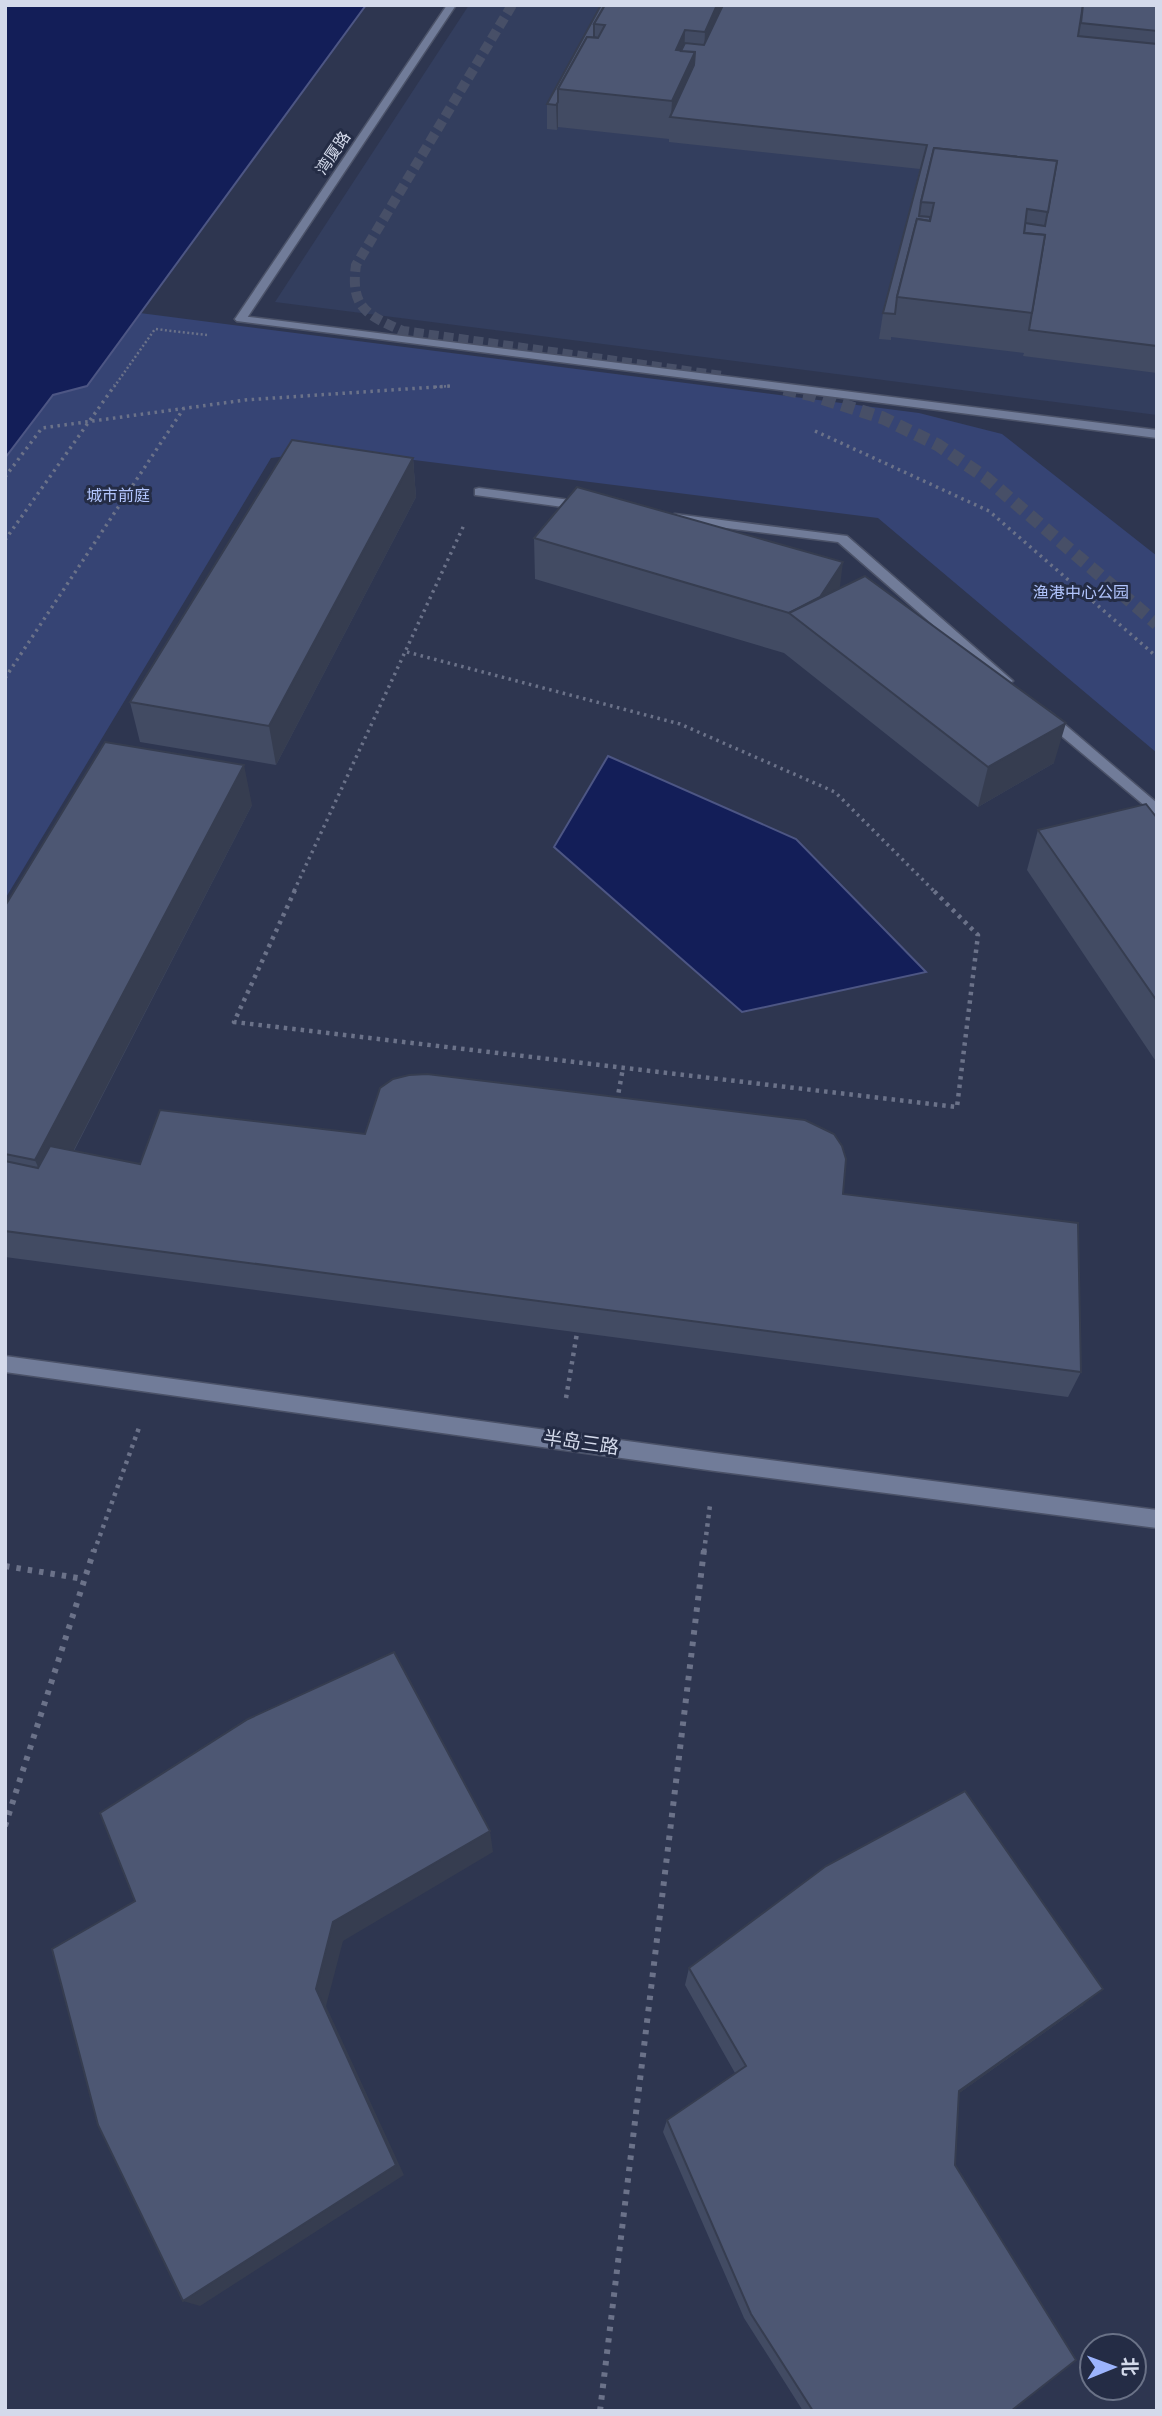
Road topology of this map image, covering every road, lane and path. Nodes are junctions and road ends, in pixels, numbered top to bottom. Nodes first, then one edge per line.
1 (452, 5) edge
2 (241, 319) junction
3 (456, 386) dead end
4 (184, 408) junction
5 (91, 420) junction
6 (803, 428) dead end
7 (1157, 433) edge
8 (5, 477) edge
9 (479, 492) joint
10 (600, 508) edge
11 (667, 517) edge
12 (5, 540) edge
13 (407, 652) junction
14 (1157, 657) edge
15 (5, 678) edge
16 (1157, 811) edge
17 (623, 1068) junction
18 (617, 1103) edge
19 (578, 1333) edge
20 (5, 1364) edge
21 (155, 1385) junction
22 (559, 1440) junction
23 (715, 1462) junction
24 (1157, 1519) edge
25 (5, 1566) edge
26 (84, 1579) junction
27 (5, 1826) edge
28 (600, 2411) edge

1 - 2 street, 湾厦路
2 - 5 path
2 - 7 street
3 - 4 path
4 - 5 path
4 - 15 path
5 - 8 path
5 - 12 path
6 - 14 path
9 - 10 street
9 - 13 path
11 - 16 street
13 - 17 path
13 - 17 path
17 - 18 path
19 - 22 path
20 - 21 street, 半岛三路
21 - 22 street, 半岛三路
21 - 26 path
22 - 23 street, 半岛三路
23 - 24 street, 半岛三路
23 - 28 path
25 - 26 path
26 - 27 path

